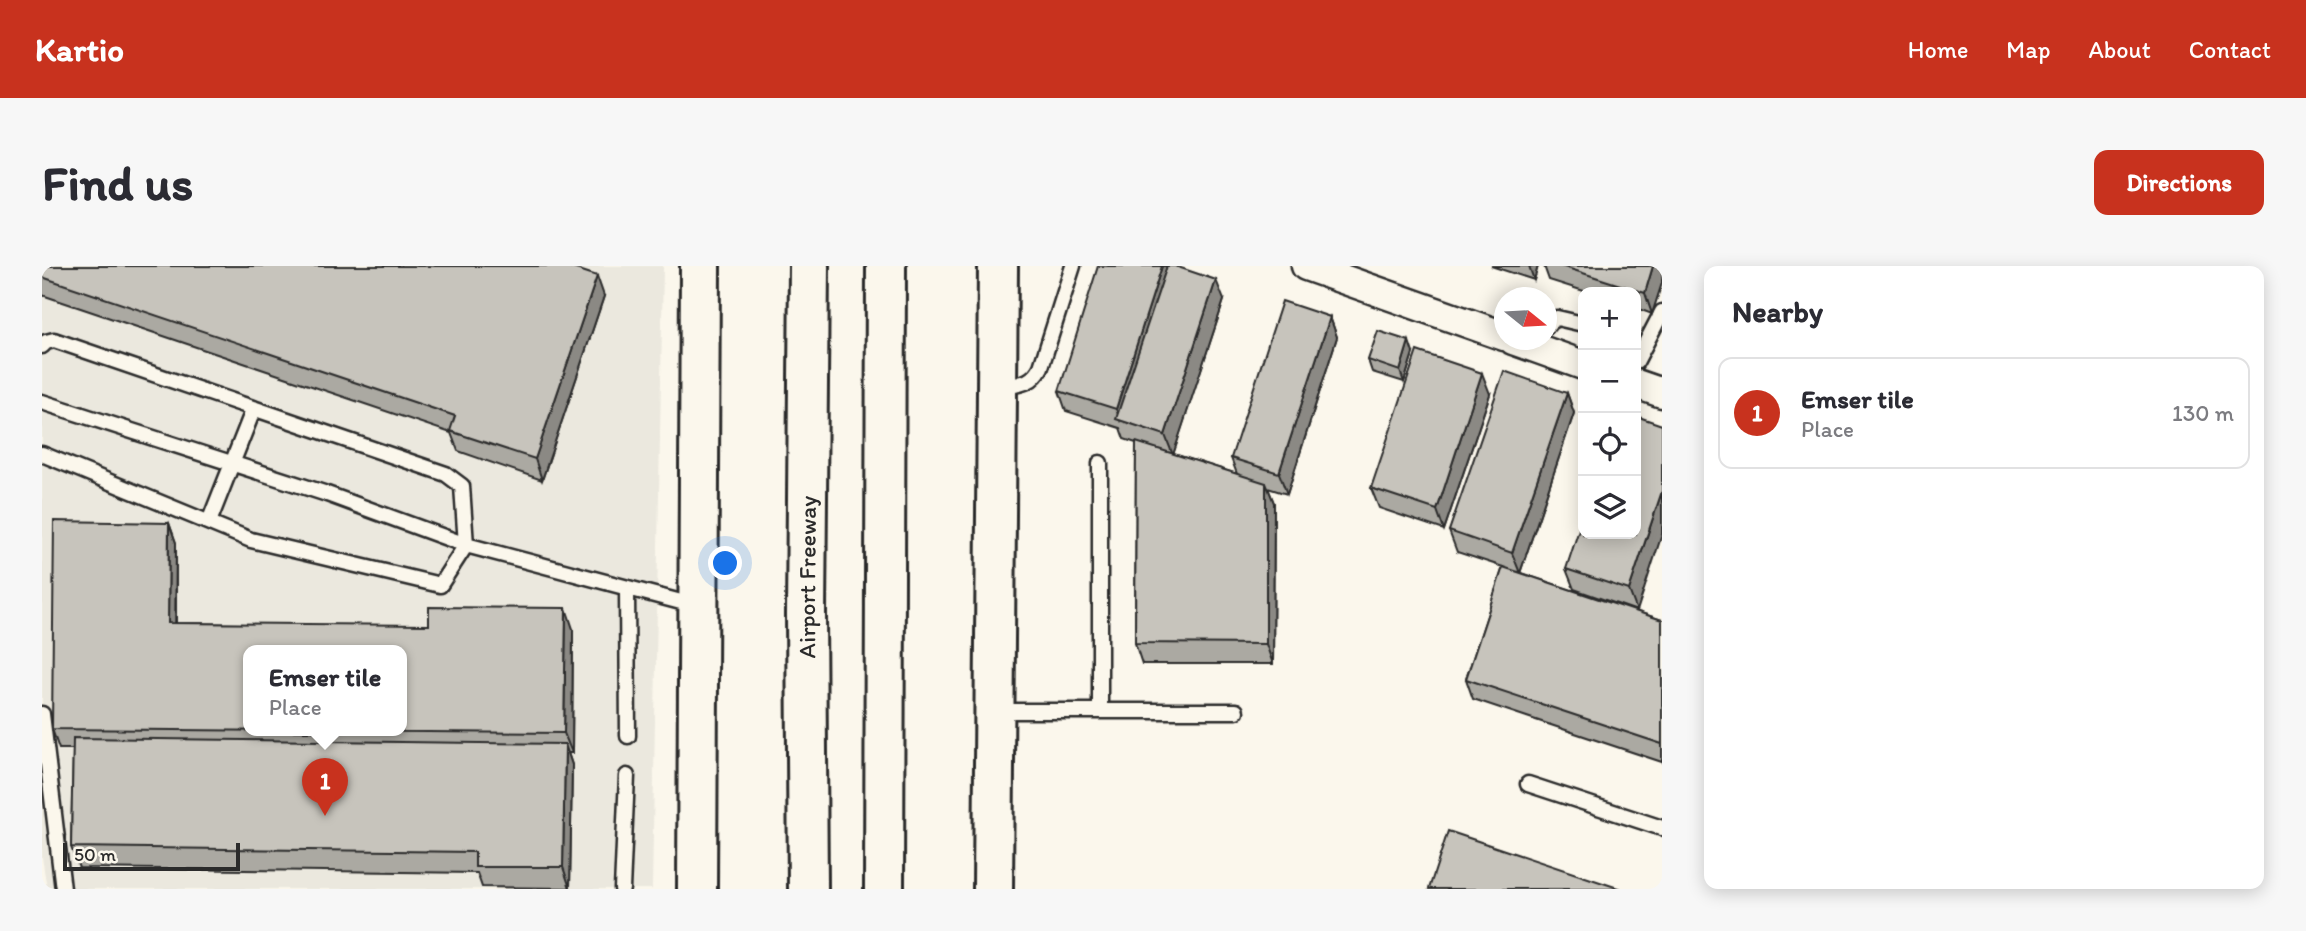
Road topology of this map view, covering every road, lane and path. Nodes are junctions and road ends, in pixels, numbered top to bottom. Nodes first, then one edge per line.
1 (700, 266) edge
2 (809, 266) edge
3 (886, 266) edge
4 (998, 266) edge
5 (1073, 266) edge
6 (1306, 266) edge
7 (1662, 312) edge
8 (1557, 318) edge
9 (1578, 323) edge
10 (1494, 332) edge
11 (1641, 342) edge
12 (42, 346) edge
13 (1555, 350) edge
14 (1578, 362) edge
15 (1641, 386) edge
16 (997, 388) junction
17 (1662, 393) edge
18 (42, 402) edge
19 (254, 408) junction
20 (42, 454) edge
21 (233, 463) junction
22 (1100, 463) dead end
23 (209, 522) junction
24 (466, 545) junction
25 (627, 589) junction
26 (698, 607) junction
27 (994, 711) junction
28 (1100, 711) junction
29 (1236, 711) dead end
30 (42, 714) edge
31 (628, 736) dead end
32 (627, 776) dead end
33 (1528, 784) dead end
34 (1662, 828) edge
35 (63, 889) edge
36 (622, 889) edge
37 (697, 889) edge
38 (808, 889) edge
39 (884, 889) edge
40 (993, 889) edge

1 - 26 main road
2 - 38 main road, Airport Freeway
3 - 39 main road
4 - 16 main road
5 - 16 lane
6 - 10 street
7 - 11 lane
8 - 9 lane
12 - 19 lane
13 - 14 street
15 - 17 street
16 - 27 main road
18 - 21 lane
19 - 21 lane
19 - 24 lane
20 - 23 lane
21 - 23 lane
21 - 24 lane
22 - 28 lane
23 - 24 lane
24 - 25 lane
25 - 26 lane
25 - 31 lane
26 - 37 main road
27 - 28 lane
27 - 40 main road
28 - 29 lane
30 - 35 lane
32 - 36 lane
33 - 34 lane

